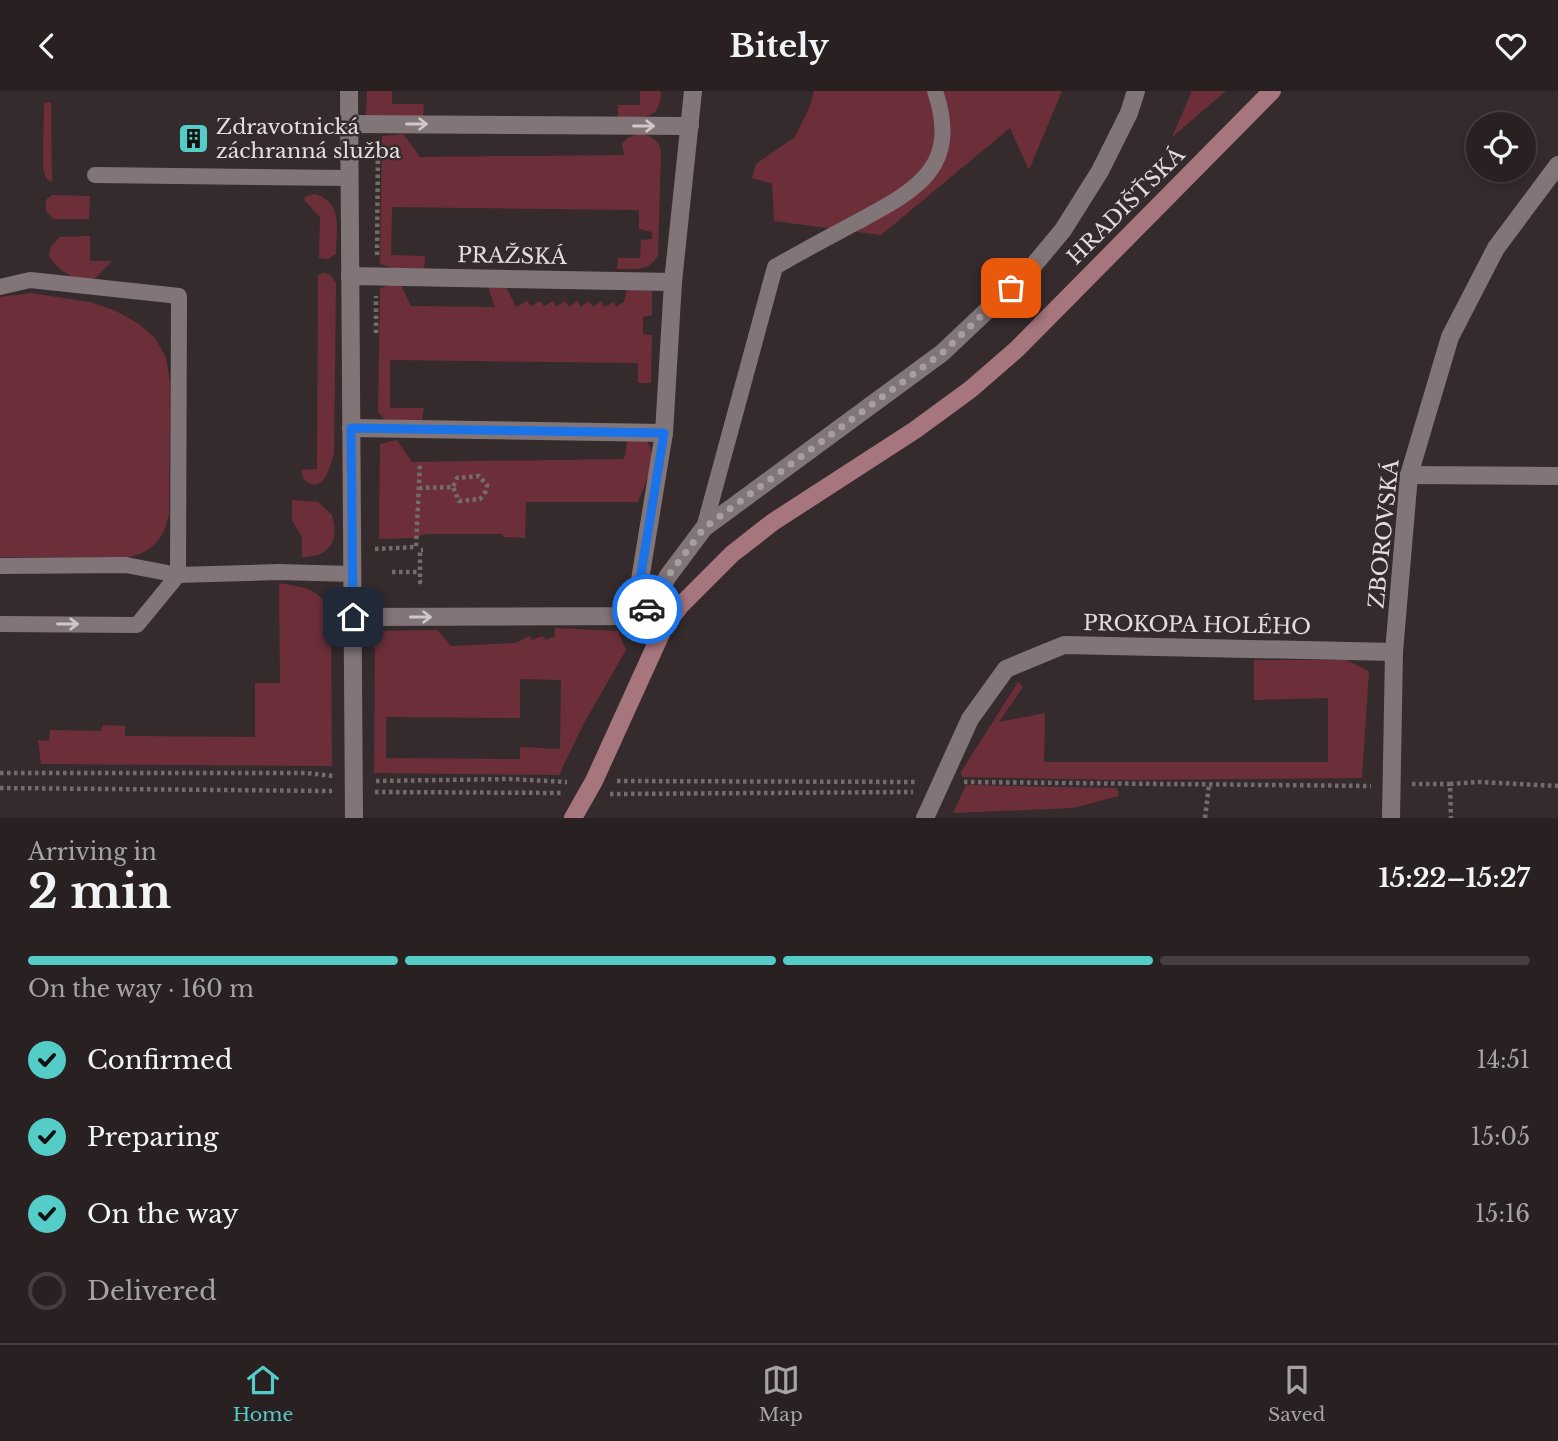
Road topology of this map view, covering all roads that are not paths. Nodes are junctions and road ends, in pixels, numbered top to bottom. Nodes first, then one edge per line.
1 (349, 91) edge
2 (693, 91) edge
3 (934, 91) edge
4 (1136, 91) edge
5 (1272, 91) edge
6 (349, 124) junction
7 (690, 126) junction
8 (1558, 165) edge
9 (95, 175) dead end
10 (349, 178) junction
11 (350, 276) junction
12 (673, 282) junction
13 (0, 286) edge
14 (351, 428) junction
15 (664, 433) junction
16 (1409, 475) junction
17 (1558, 476) edge
18 (704, 528) junction
19 (0, 566) edge
20 (352, 574) junction
21 (178, 575) junction
22 (643, 615) junction
23 (353, 617) junction
24 (0, 624) edge
25 (664, 627) junction
26 (1394, 652) junction
27 (354, 818) edge
28 (573, 818) edge
29 (925, 818) edge
30 (1391, 818) edge

1 - 6 street
2 - 7 street
3 - 18 lane
4 - 18 street, HRADIŠŤSKÁ
5 - 25 street, HRADIŠŤSKÁ
6 -> 7 street
6 - 10 street
7 - 12 street
8 - 16 street, ZBOROVSKÁ
9 - 10 lane
10 - 11 street
11 - 12 street, PRAŽSKÁ
11 - 14 street
12 - 15 street
13 - 21 lane
14 - 15 street
14 - 20 street
15 - 22 street
16 - 17 street
16 - 26 street, ZBOROVSKÁ
18 - 22 street, HRADIŠŤSKÁ
19 - 21 lane
20 - 21 lane
20 - 23 street
24 -> 21 lane
23 -> 22 street
22 - 25 street
23 - 27 street
25 - 28 street, HRADIŠŤSKÁ
26 - 29 street, PROKOPA HOLÉHO
26 - 30 street, ZBOROVSKÁ

